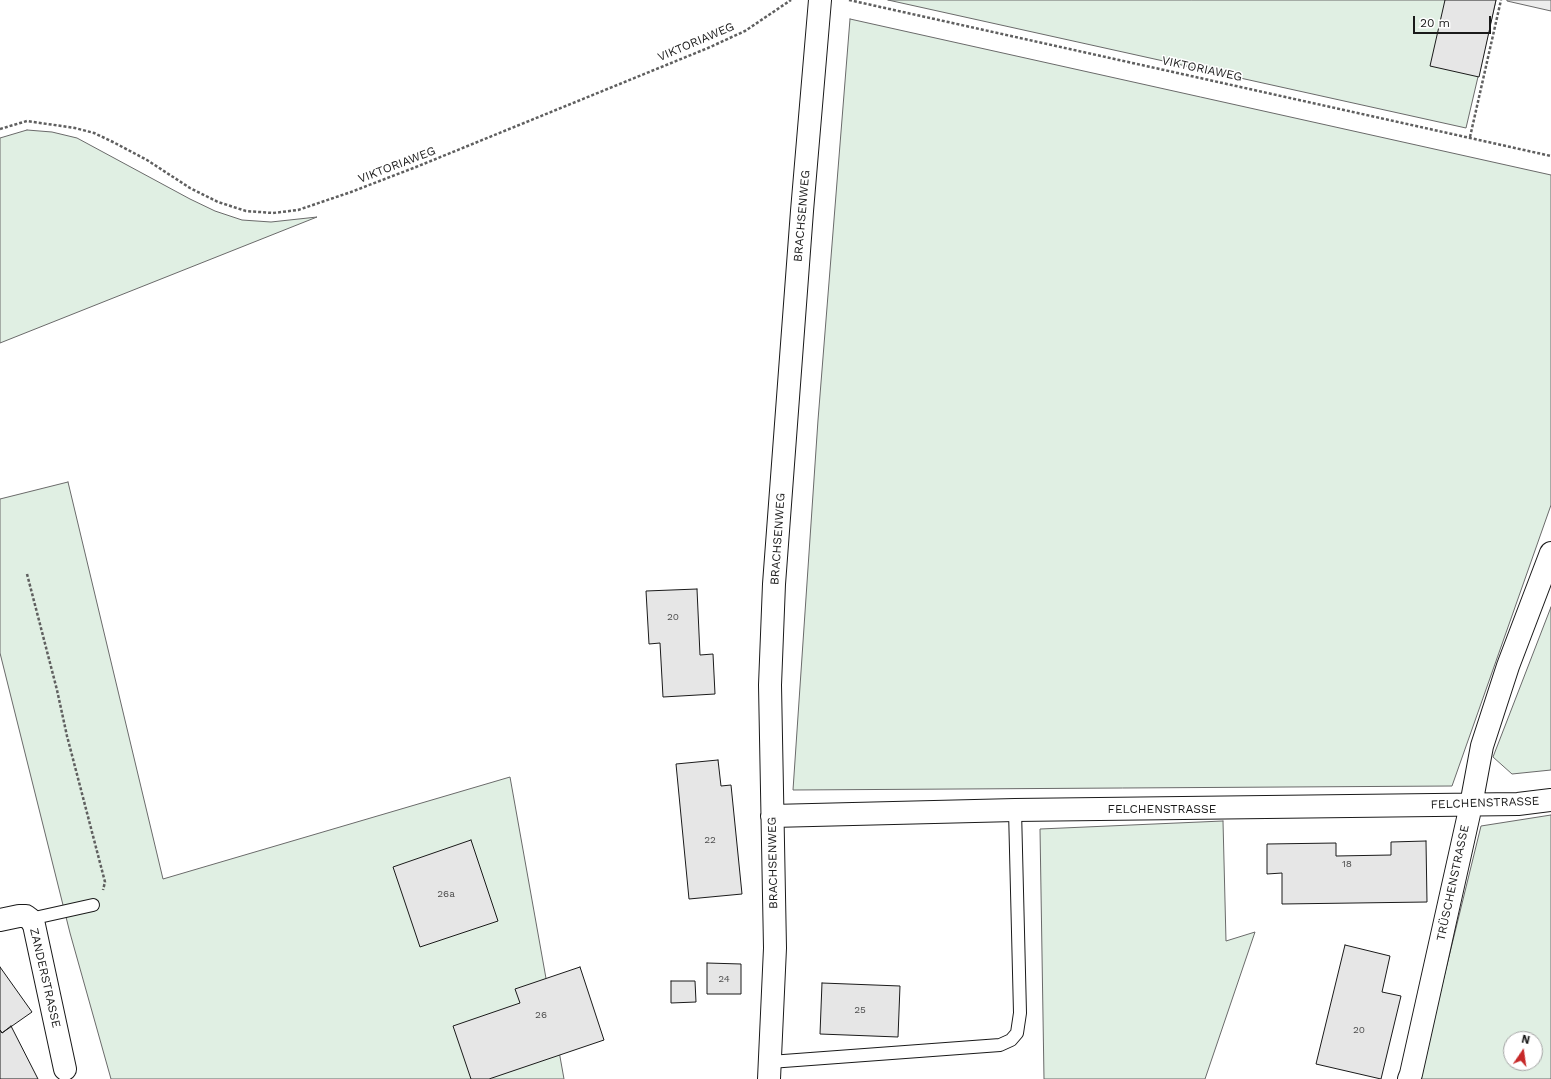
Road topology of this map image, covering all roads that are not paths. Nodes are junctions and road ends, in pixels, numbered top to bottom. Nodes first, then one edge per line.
1 (820, 0) edge
2 (1551, 552) edge
3 (1551, 800) edge
4 (1470, 805) junction
5 (1016, 810) junction
6 (772, 816) junction
7 (93, 905) road end
8 (30, 919) junction
9 (0, 920) edge
10 (65, 1069) dead end
11 (770, 1070) edge
12 (1409, 1079) edge

1 - 6 street, BRACHSENWEG
2 - 4 street, TRÜSCHENSTRASSE
3 - 4 street, FELCHENSTRASSE
4 - 5 street, FELCHENSTRASSE
4 - 12 street, TRÜSCHENSTRASSE
5 - 6 street, FELCHENSTRASSE
5 - 11 lane
6 - 11 street, BRACHSENWEG
7 - 8 lane
8 - 9 street, ZANDERSTRASSE
8 - 10 street, ZANDERSTRASSE

